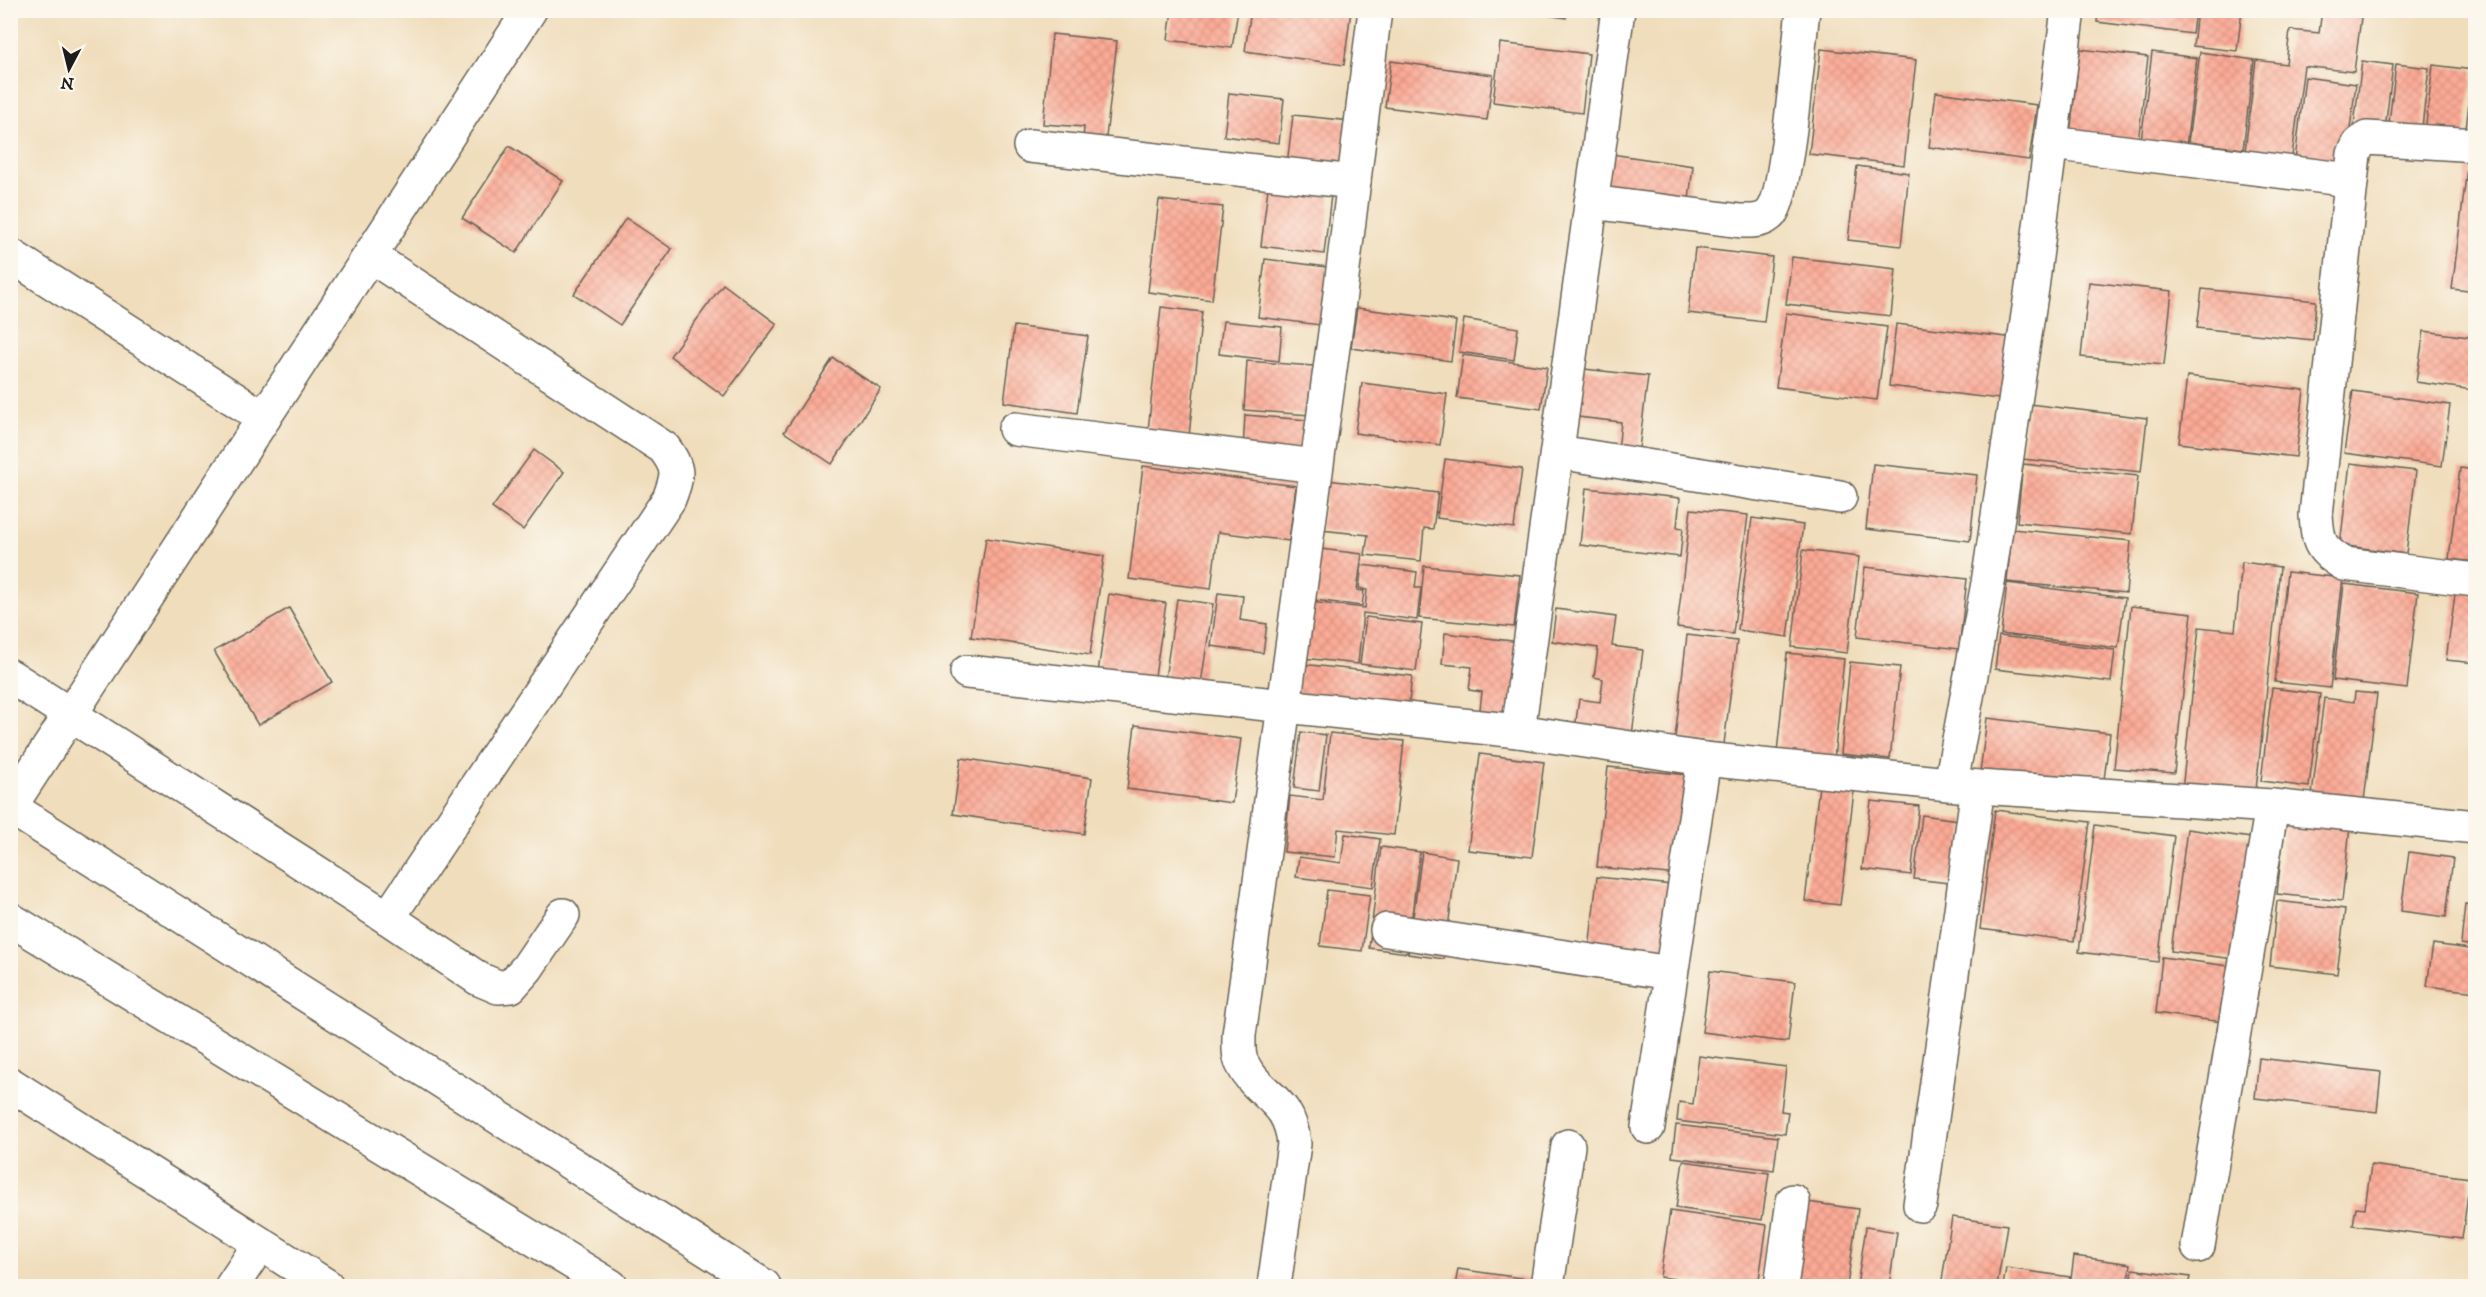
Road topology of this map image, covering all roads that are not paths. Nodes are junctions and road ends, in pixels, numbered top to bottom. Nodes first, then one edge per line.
1 (530, 10) edge
2 (1375, 10) edge
3 (1618, 10) edge
4 (1803, 10) edge
5 (2068, 10) edge
6 (2051, 143) junction
7 (2475, 145) edge
8 (1030, 146) dead end
9 (2350, 180) junction
10 (1354, 182) junction
11 (1591, 202) junction
12 (10, 255) edge
13 (370, 256) junction
14 (264, 418) junction
15 (1015, 429) dead end
16 (1558, 452) junction
17 (1316, 466) junction
18 (1840, 497) dead end
19 (2475, 580) edge
20 (968, 672) dead end
21 (10, 676) edge
22 (1283, 707) junction
23 (70, 714) junction
24 (1518, 732) junction
25 (1704, 759) junction
26 (1965, 785) junction
27 (2272, 806) junction
28 (11, 807) edge
29 (2475, 827) edge
30 (563, 915) dead end
31 (388, 918) junction
32 (10, 919) edge
33 (1387, 930) dead end
34 (1671, 973) junction
35 (10, 1084) edge
36 (1647, 1127) dead end
37 (1568, 1146) dead end
38 (1793, 1201) dead end
39 (1920, 1205) dead end
40 (260, 1244) junction
41 (2198, 1246) dead end
42 (232, 1287) edge
43 (327, 1287) edge
44 (612, 1287) edge
45 (764, 1287) edge
46 (1274, 1287) edge
47 (1547, 1287) edge
48 (1781, 1287) edge

1 - 13 street
2 - 10 street
3 - 11 street
4 - 11 street
5 - 6 street
6 - 9 street
6 - 26 street
7 - 9 street
8 - 10 street
9 - 19 street
10 - 17 street
11 - 16 street
12 - 14 street
13 - 14 street
13 - 31 street
14 - 23 street
15 - 17 street
16 - 18 street
16 - 24 street
17 - 22 street
20 - 22 street
21 - 23 street
22 - 24 street
22 - 46 street
23 - 28 street
23 - 31 street
24 - 25 street
25 - 26 street
25 - 34 street
26 - 27 street
26 - 39 street
27 - 29 street
27 - 41 street
28 - 45 street
30 - 31 street
32 - 44 street
33 - 34 street
34 - 36 street
35 - 40 street
37 - 47 street
38 - 48 street
40 - 42 street
40 - 43 street

